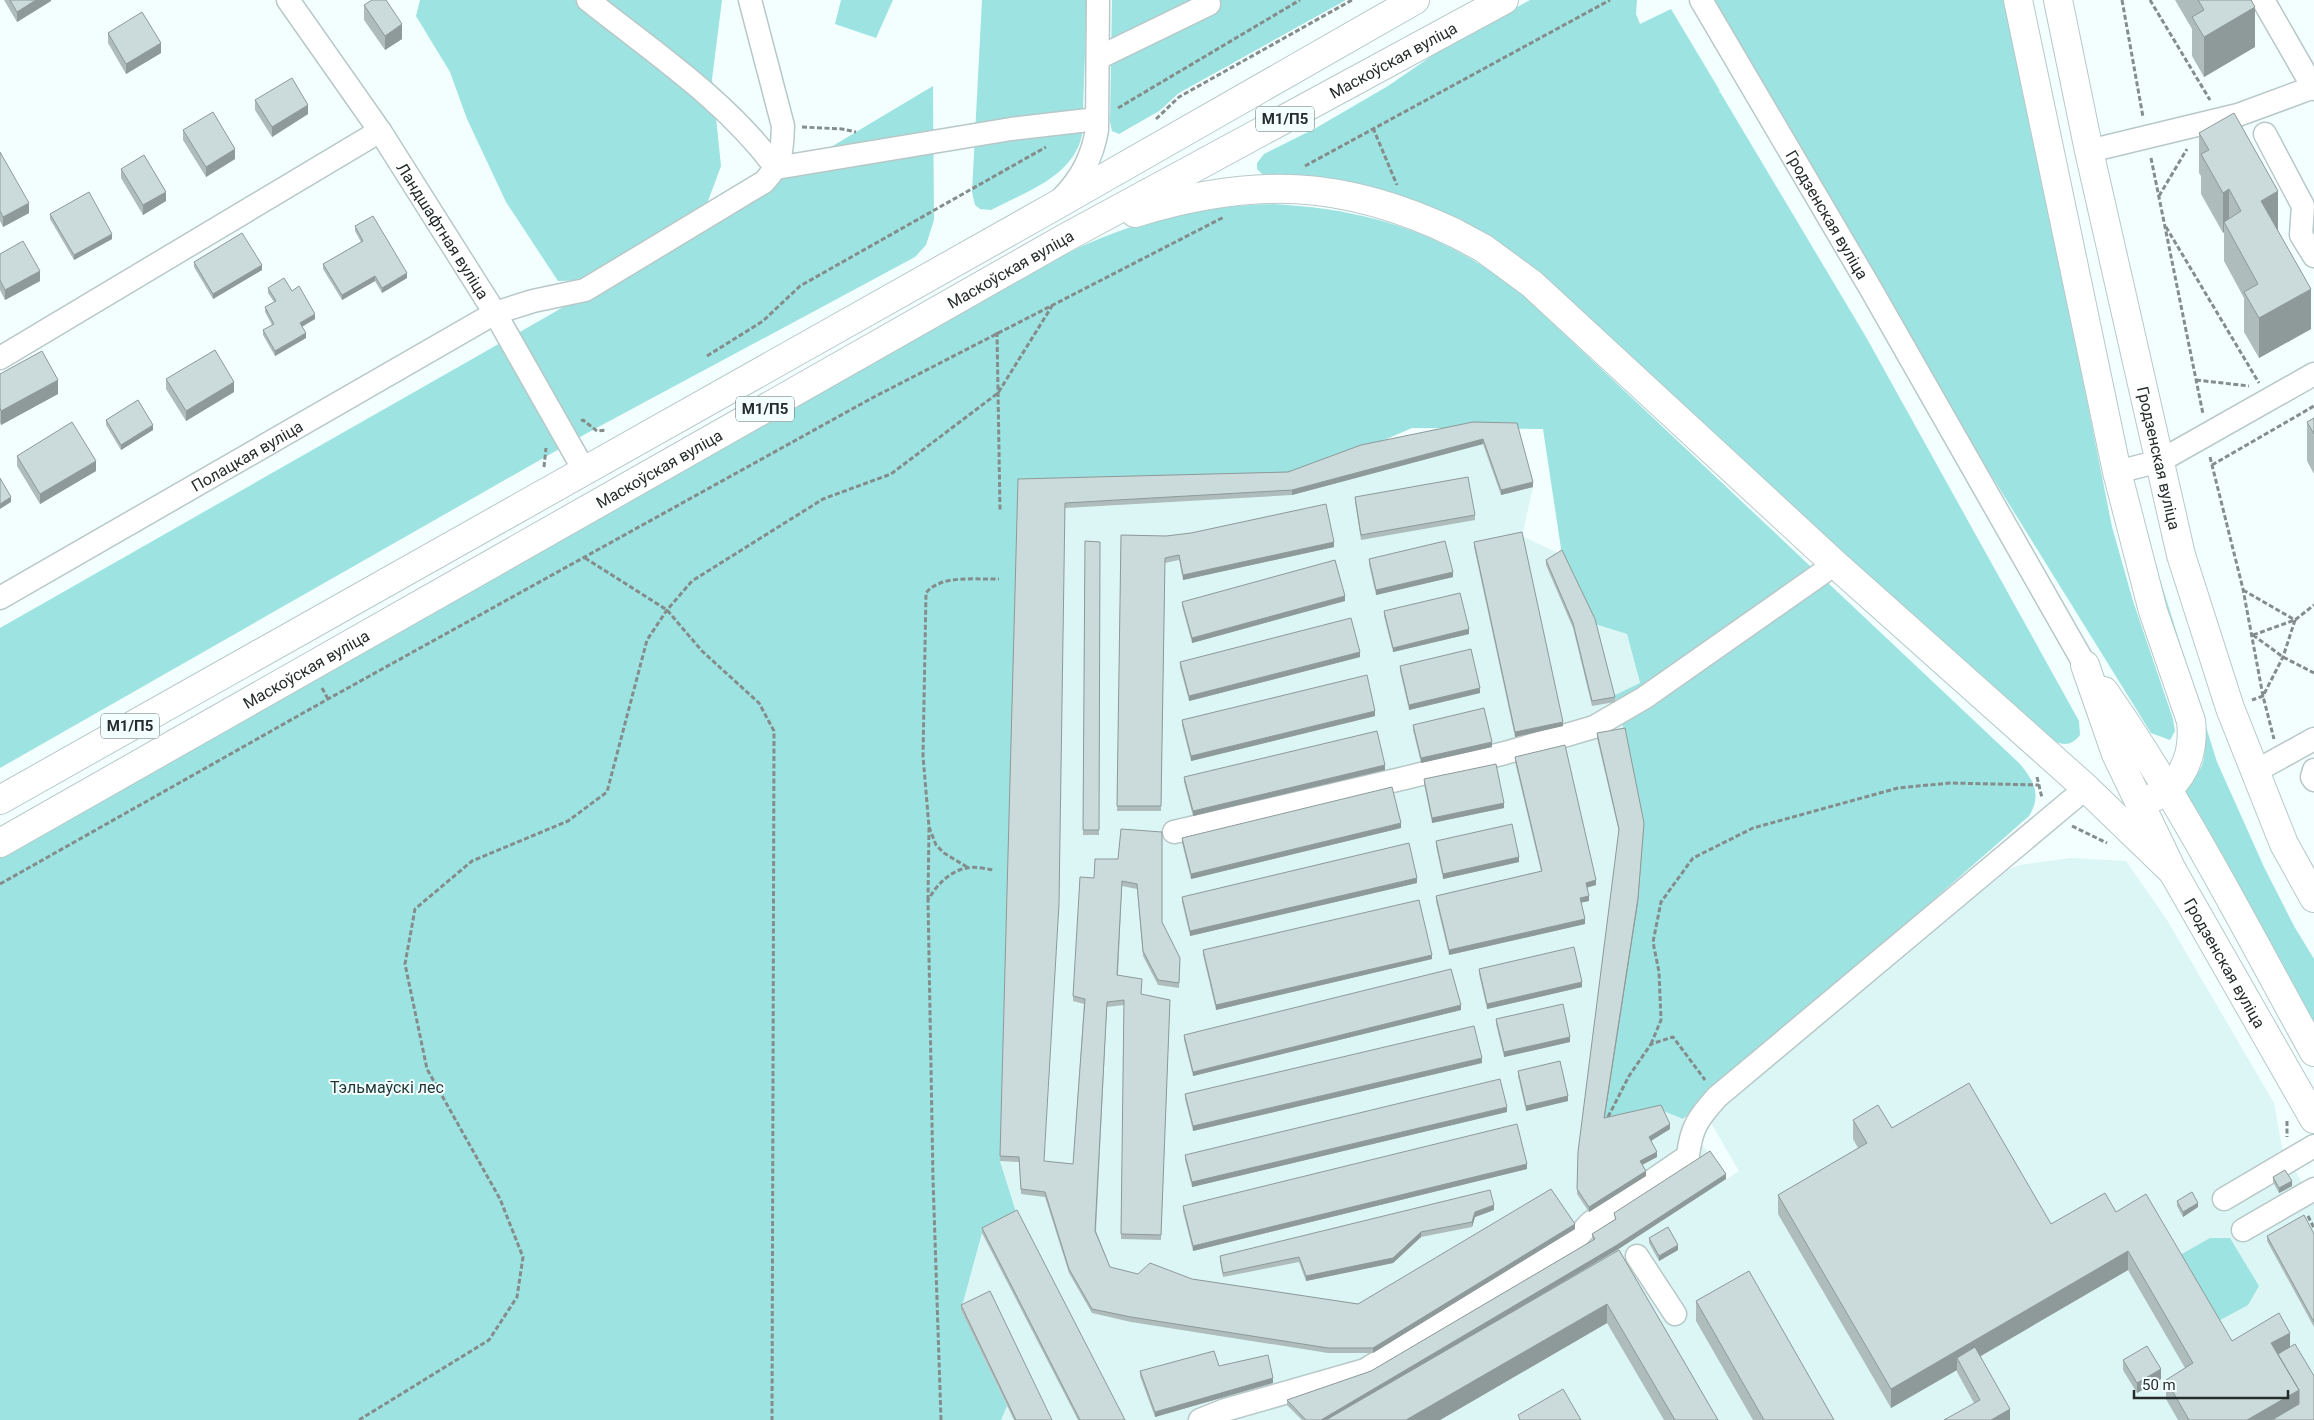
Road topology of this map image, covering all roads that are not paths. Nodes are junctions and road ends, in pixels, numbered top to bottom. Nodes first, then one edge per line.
1 (288, 0) edge
2 (588, 0) edge
3 (750, 0) edge
4 (1098, 0) edge
5 (1414, 0) edge
6 (1504, 0) edge
7 (1701, 0) edge
8 (2018, 0) edge
9 (2058, 0) edge
10 (2263, 0) edge
11 (1209, 4) dead end
12 (1098, 58) junction
13 (2314, 88) edge
14 (1097, 119) junction
15 (380, 131) junction
16 (2266, 134) dead end
17 (2089, 151) junction
18 (776, 168) junction
19 (1052, 207) junction
20 (1065, 238) junction
21 (2314, 256) edge
22 (495, 313) junction
23 (0, 358) edge
24 (2314, 374) edge
25 (2160, 461) junction
26 (584, 470) junction
27 (2117, 472) junction
28 (602, 502) junction
29 (1835, 564) junction
30 (0, 598) edge
31 (2085, 665) junction
32 (2314, 740) edge
33 (2314, 770) edge
34 (2256, 771) junction
35 (2314, 780) edge
36 (2086, 788) junction
37 (2168, 790) junction
38 (0, 800) edge
39 (2141, 804) junction
40 (1174, 832) dead end
41 (0, 843) edge
42 (2173, 872) junction
43 (2314, 898) edge
44 (2314, 1052) edge
45 (2314, 1119) edge
46 (2305, 1151) edge
47 (2314, 1189) edge
48 (2224, 1199) dead end
49 (2243, 1230) dead end
50 (1637, 1256) dead end
51 (1675, 1314) dead end
52 (1200, 1420) edge

1 - 15 street, Ландшафтная вуліца
2 - 18 street
3 - 18 street
4 - 12 street
5 - 19 main road, Маскоўская вуліца / М1/П5
6 - 20 main road, Маскоўская вуліца / М1/П5
7 - 31 street, Гродзенская вуліца
8 - 27 main road
9 - 17 main road, Гродзенская вуліца
10 - 13 street
11 - 12 street
12 - 14 street
13 - 17 street
14 - 18 street
14 - 19 street
15 - 22 street, Ландшафтная вуліца
15 - 23 street
16 - 21 street
17 - 25 main road, Гродзенская вуліца
18 - 22 street, Полацкая вуліца
19 - 26 main road, Маскоўская вуліца / М1/П5
20 - 28 main road, Маскоўская вуліца / М1/П5
20 - 29 main road
22 - 26 street, Ландшафтная вуліца
22 - 30 street, Полацкая вуліца
24 - 25 street
25 - 27 street
25 - 34 main road, Гродзенская вуліца
26 - 28 main road
26 - 38 main road, Маскоўская вуліца / М1/П5
27 - 37 main road
28 - 41 main road, Маскоўская вуліца / М1/П5
29 - 36 main road
29 - 40 street
31 - 37 main road, Гродзенская вуліца
31 - 39 main road, Гродзенская вуліца
32 - 34 street
33 - 35 street
34 - 43 main road, Гродзенская вуліца
36 - 42 main road
36 - 52 street
37 - 39 main road
37 - 44 main road, Гродзенская вуліца
39 - 42 main road, Гродзенская вуліца
42 - 45 main road, Гродзенская вуліца
46 - 48 street
47 - 49 street
50 - 51 street

